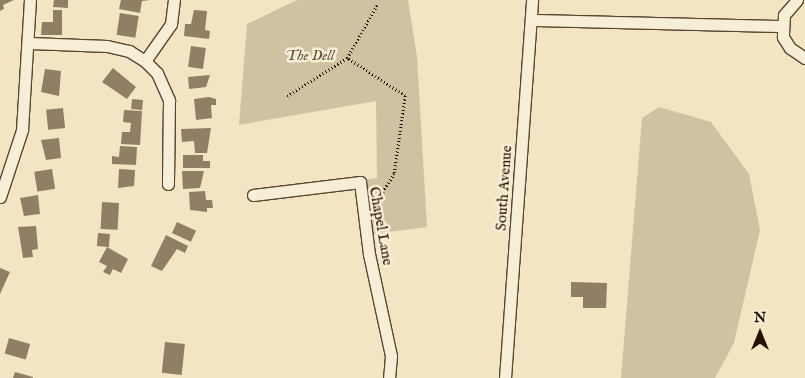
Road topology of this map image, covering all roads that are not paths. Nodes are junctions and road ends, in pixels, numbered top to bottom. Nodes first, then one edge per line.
1 (30, 0) edge
2 (174, 0) edge
3 (532, 0) edge
4 (797, 0) edge
5 (531, 20) junction
6 (782, 26) junction
7 (30, 43) junction
8 (805, 58) edge
9 (145, 61) junction
10 (168, 184) dead end
11 (253, 195) dead end
12 (0, 197) edge
13 (389, 378) edge
14 (505, 378) edge

1 - 7 street
2 - 9 street
3 - 5 street, South Avenue
4 - 6 street
5 - 6 street
5 - 14 street, South Avenue
6 - 8 street
7 - 9 street
7 - 12 street
9 - 10 street
11 - 13 street, Chapel Lane

